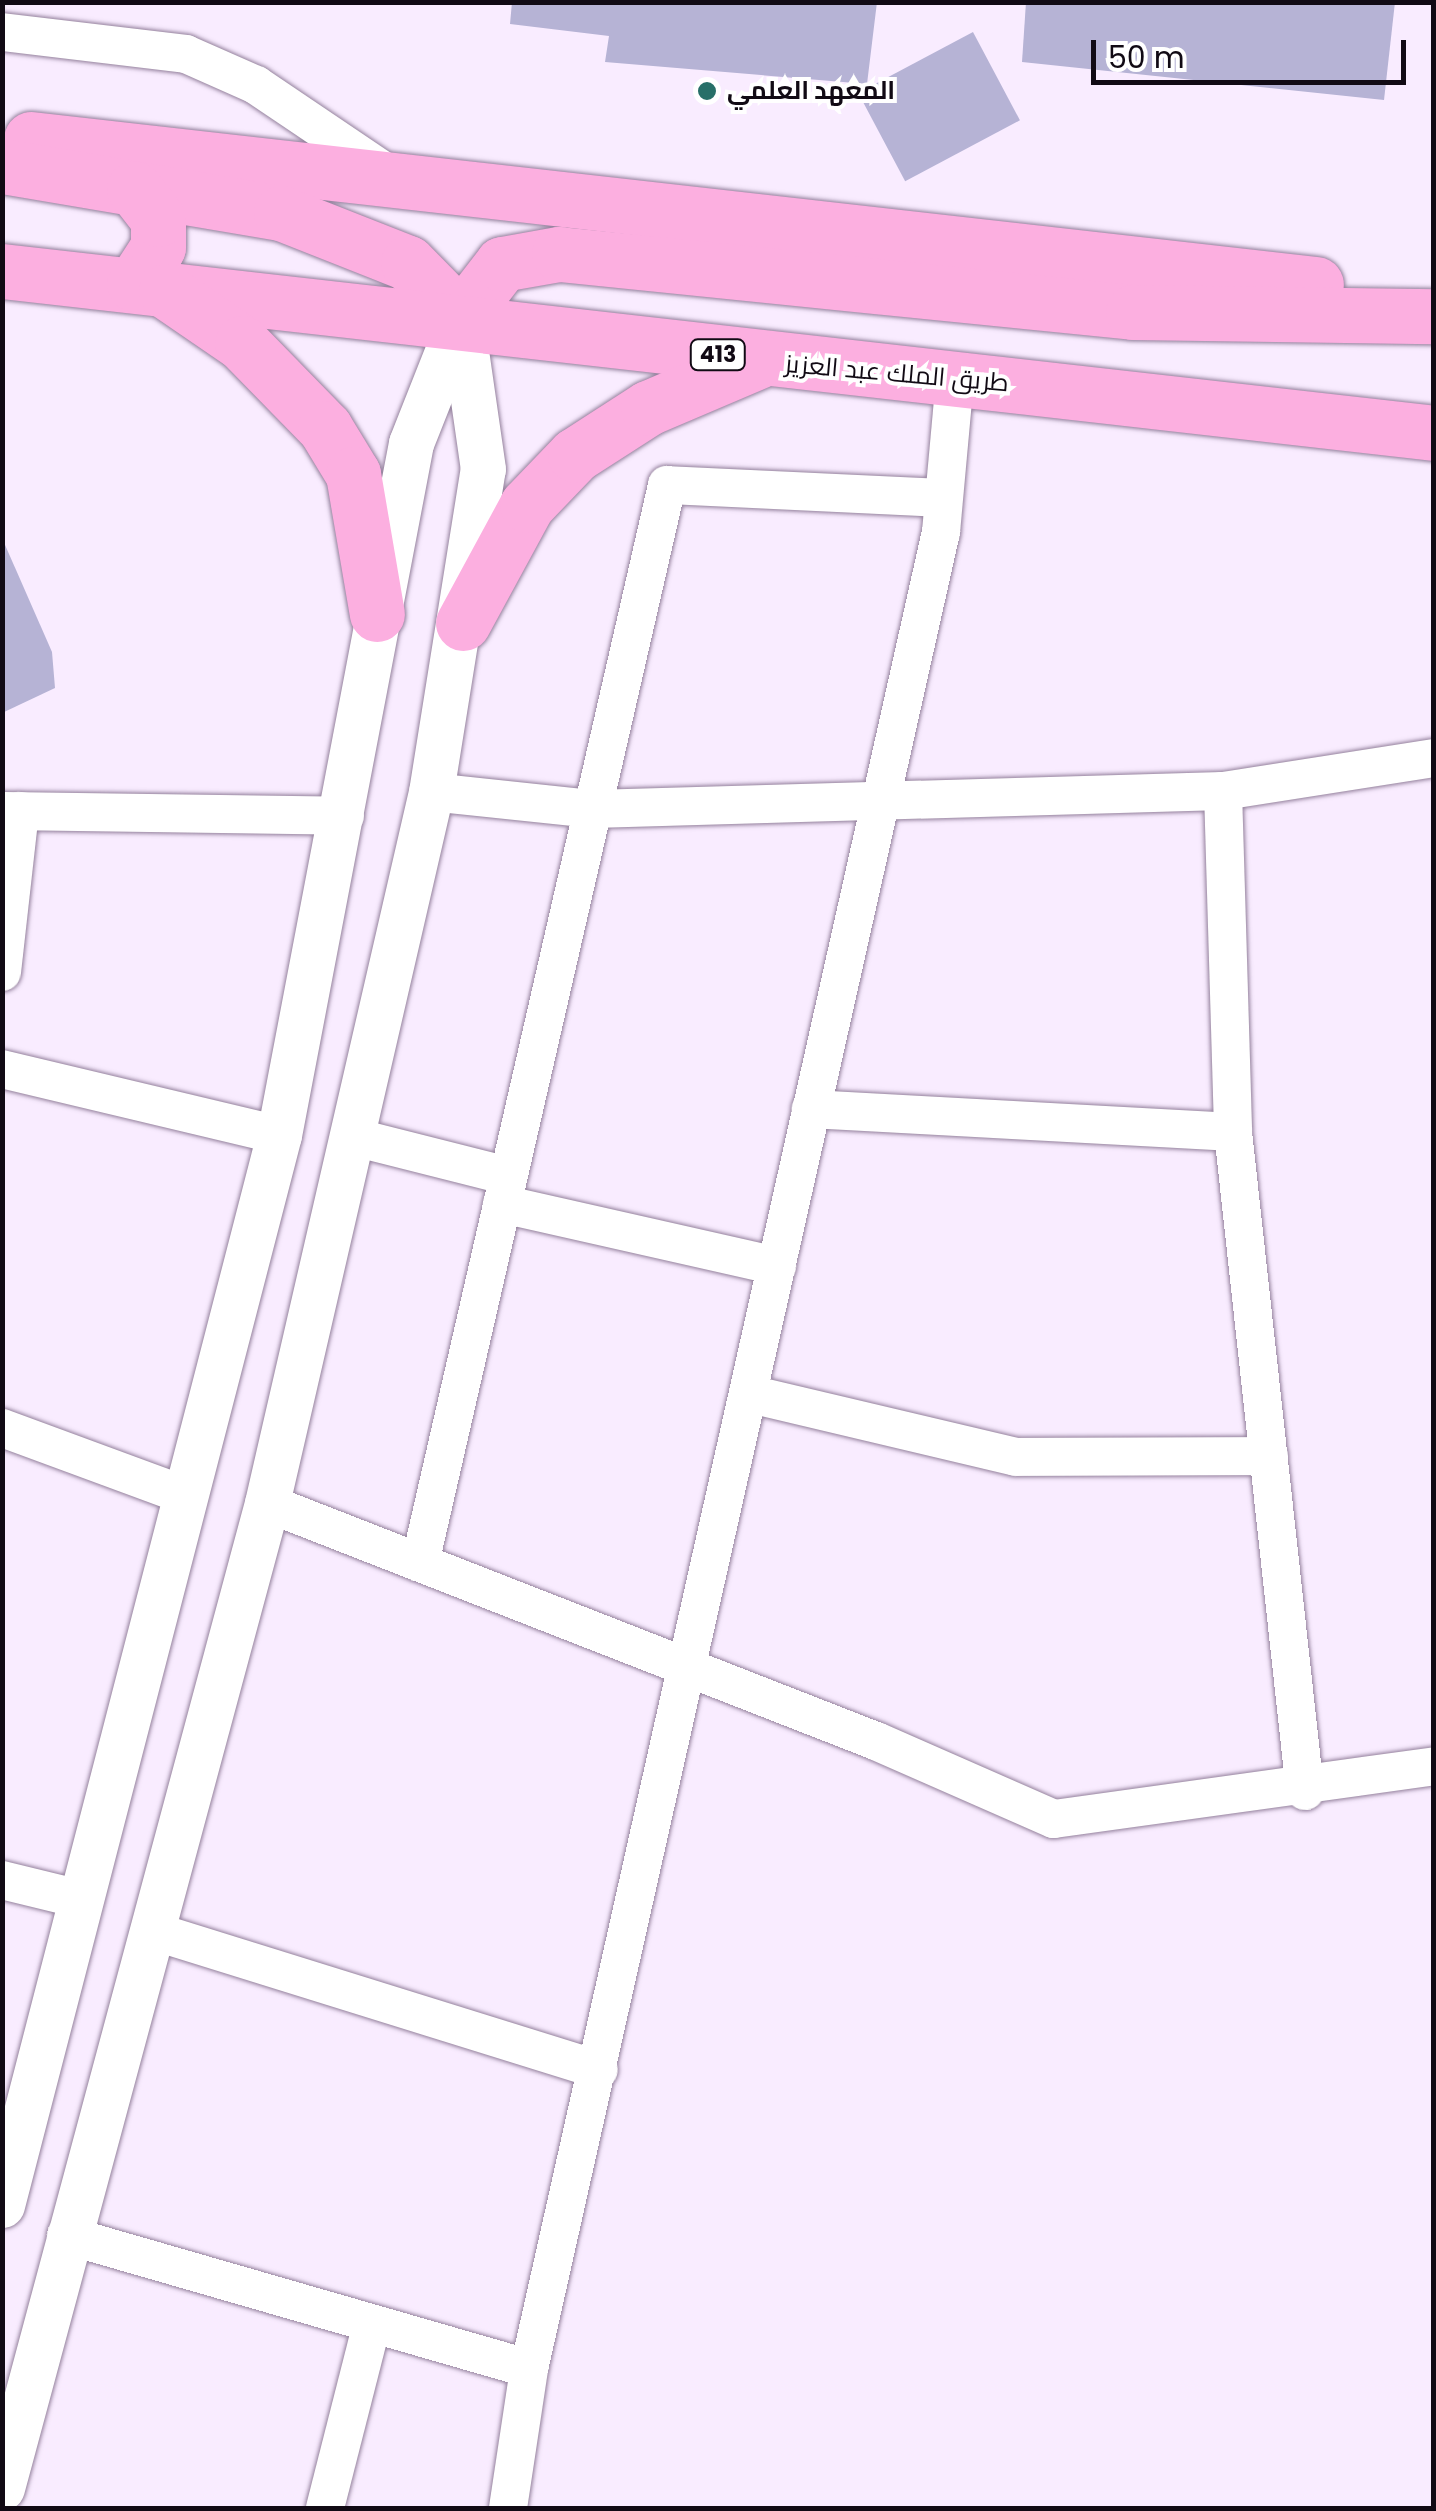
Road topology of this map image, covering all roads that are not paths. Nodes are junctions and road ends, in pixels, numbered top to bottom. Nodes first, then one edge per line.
1 (2, 32) edge
2 (2, 137) edge
3 (2, 166) edge
4 (385, 172) junction
5 (134, 188) junction
6 (708, 269) junction
7 (2, 271) edge
8 (146, 285) junction
9 (1434, 298) edge
10 (1434, 316) edge
11 (461, 317) junction
12 (634, 340) junction
13 (758, 361) junction
14 (954, 377) junction
15 (1434, 434) edge
16 (410, 443) junction
17 (483, 469) junction
18 (940, 498) junction
19 (377, 614) junction
20 (464, 624) junction
21 (1434, 758) edge
22 (1223, 790) junction
23 (430, 792) junction
24 (878, 804) junction
25 (592, 809) junction
26 (11, 811) edge
27 (345, 816) junction
28 (2, 972) edge
29 (2, 1069) edge
30 (811, 1110) junction
31 (1233, 1132) junction
32 (279, 1135) junction
33 (350, 1136) junction
34 (505, 1190) junction
35 (777, 1266) junction
36 (750, 1394) junction
37 (2, 1428) edge
38 (1268, 1456) junction
39 (187, 1496) junction
40 (267, 1503) junction
41 (420, 1563) junction
42 (689, 1668) junction
43 (1434, 1766) edge
44 (1305, 1791) junction
45 (2, 1880) edge
46 (80, 1900) junction
47 (150, 1930) junction
48 (599, 2070) junction
49 (2, 2205) edge
50 (66, 2235) junction
51 (372, 2324) junction
52 (529, 2368) junction
53 (2, 2488) edge
54 (325, 2508) edge
55 (508, 2508) edge

1 - 4 street
2 - 4 highway
3 - 5 highway
4 - 9 highway
5 - 8 highway
5 - 11 highway
6 - 10 highway
6 - 11 highway
6 - 12 highway
7 - 8 highway, طريق الملك عبد العزيز / 413
8 - 11 highway, طريق الملك عبد العزيز / 413
8 - 19 highway
11 - 12 highway, طريق الملك عبد العزيز / 413
11 - 16 street
11 - 17 street
12 - 13 highway, طريق الملك عبد العزيز / 413
13 - 14 highway, طريق الملك عبد العزيز / 413
13 - 20 highway
14 - 15 highway, طريق الملك عبد العزيز / 413
14 - 18 street
16 - 17 street
16 - 19 street
17 - 20 street
18 - 24 street
18 - 25 street
19 - 27 street
20 - 23 street
21 - 22 street
22 - 24 street
22 - 31 street
23 - 25 street
23 - 33 street
24 - 25 street
24 - 30 street
25 - 34 street
26 - 27 street
26 - 28 street
27 - 32 street
29 - 32 street
30 - 31 street
30 - 35 street
31 - 38 street
32 - 39 street
33 - 34 street
33 - 40 street
34 - 35 street
34 - 41 street
35 - 36 street
36 - 38 street
36 - 42 street
37 - 39 street
38 - 44 street
39 - 46 street
40 - 41 street
40 - 47 street
41 - 42 street
42 - 44 street
42 - 48 street
43 - 44 street
45 - 46 street
46 - 49 street
47 - 48 street
47 - 50 street
48 - 52 street
50 - 51 street
50 - 53 street
51 - 52 street
51 - 54 street
52 - 55 street

